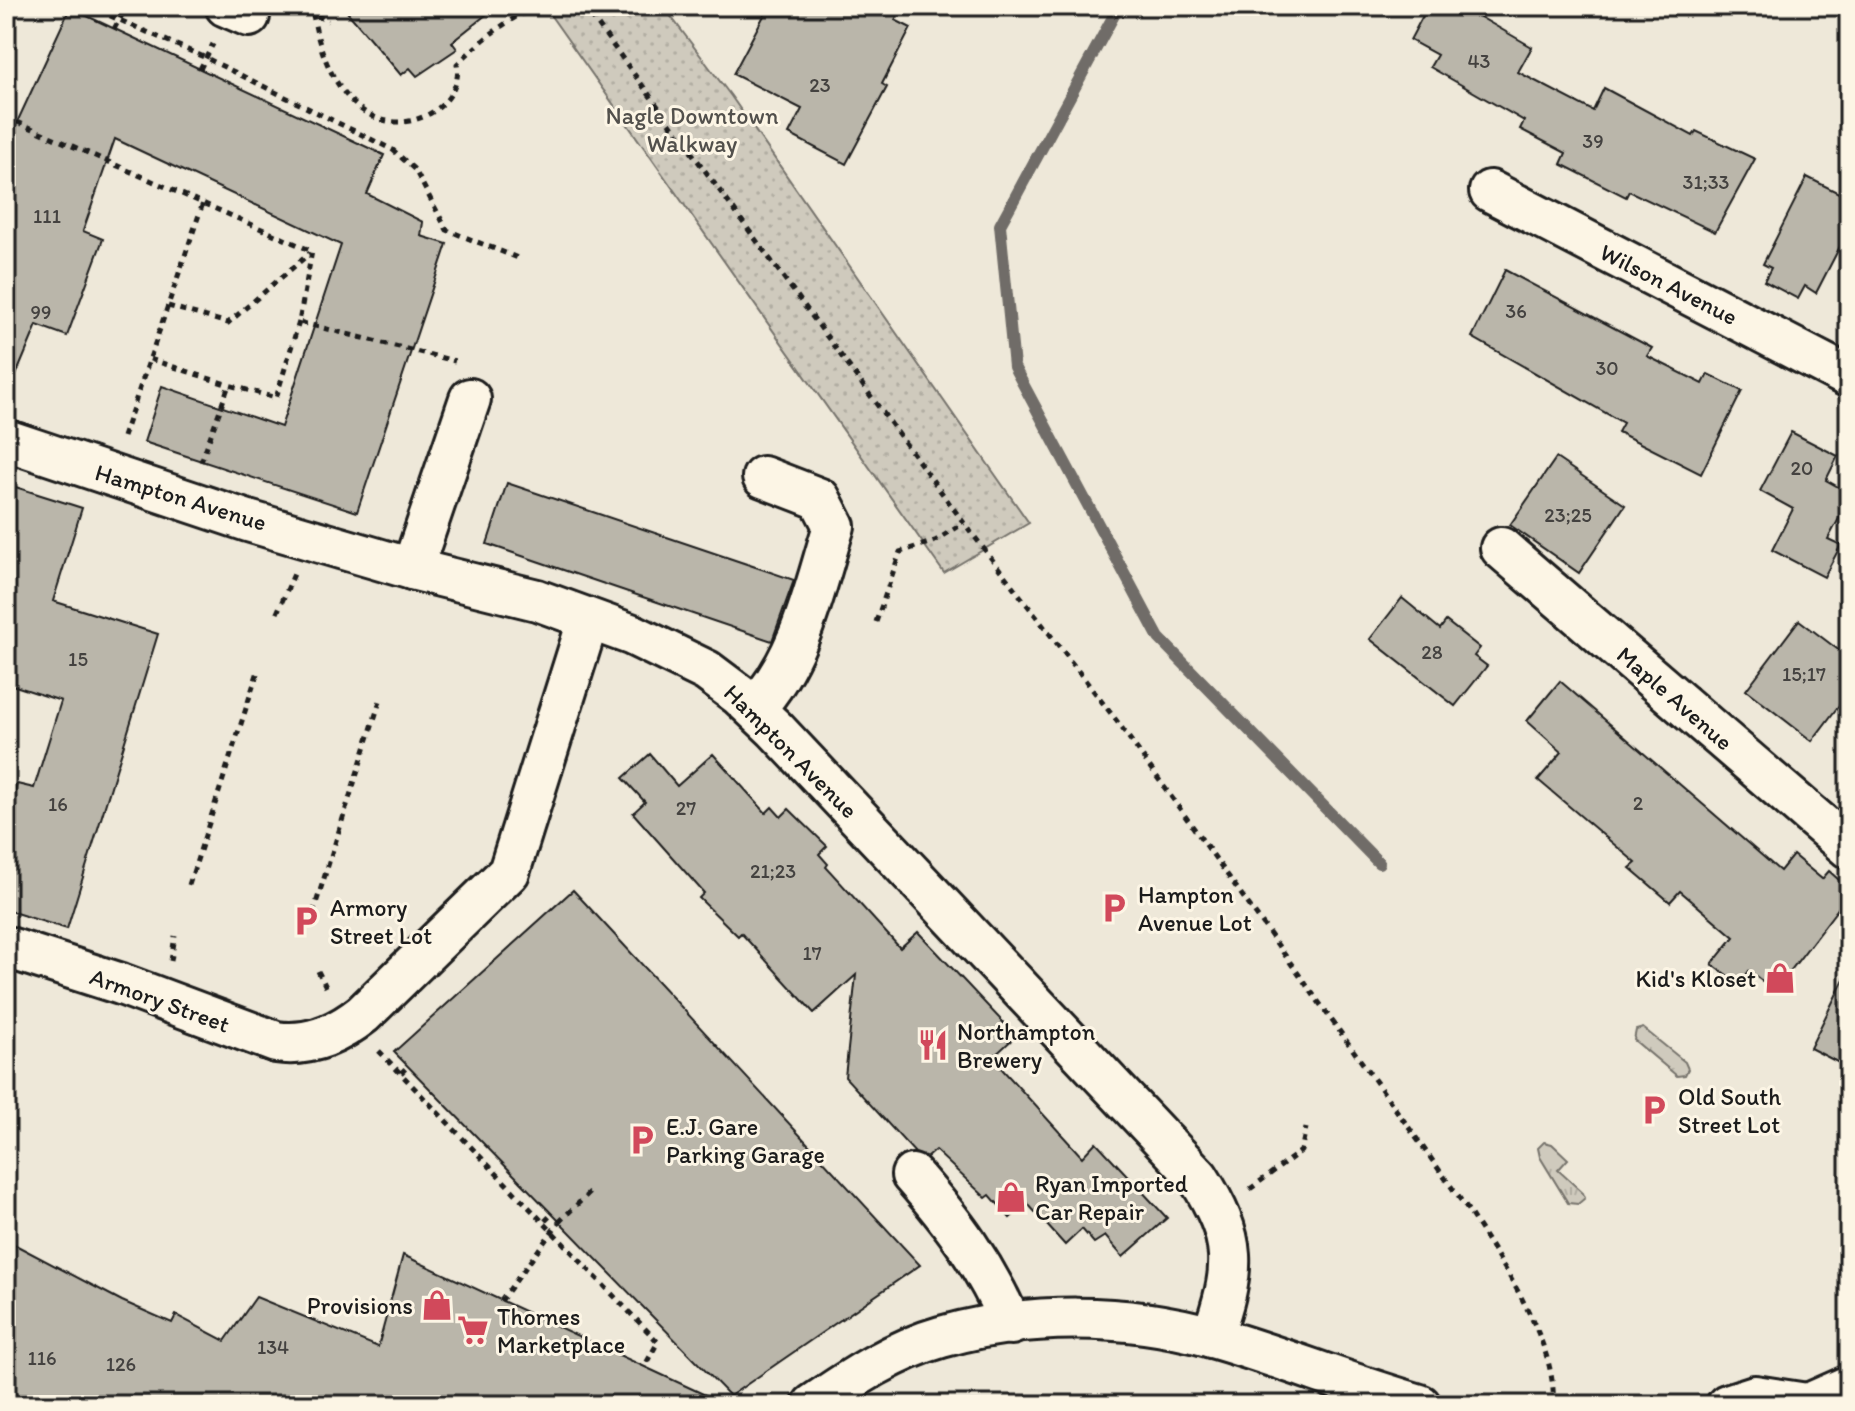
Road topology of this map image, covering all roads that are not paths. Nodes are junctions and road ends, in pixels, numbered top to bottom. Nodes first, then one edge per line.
1 (1490, 191) dead end
2 (1849, 377) edge
3 (468, 382) road end
4 (6, 440) edge
5 (763, 477) dead end
6 (1501, 548) dead end
7 (412, 569) junction
8 (588, 621) junction
9 (755, 708) junction
10 (1849, 848) edge
11 (6, 947) edge
12 (912, 1175) dead end
13 (1011, 1324) junction
14 (1212, 1337) junction
15 (1849, 1386) edge
16 (1415, 1404) edge
17 (813, 1405) edge
18 (1727, 1405) edge
19 (1807, 1405) edge

1 - 2 street, Wilson Avenue
3 - 7 street
4 - 7 street, Hampton Avenue
5 - 9 street
6 - 10 street, Maple Avenue
7 - 8 street, Hampton Avenue
8 - 9 street, Hampton Avenue
8 - 11 street, Armory Street
9 - 14 street, Hampton Avenue
12 - 13 street
13 - 14 street
13 - 17 street
14 - 16 street
15 - 19 street
18 - 19 street

